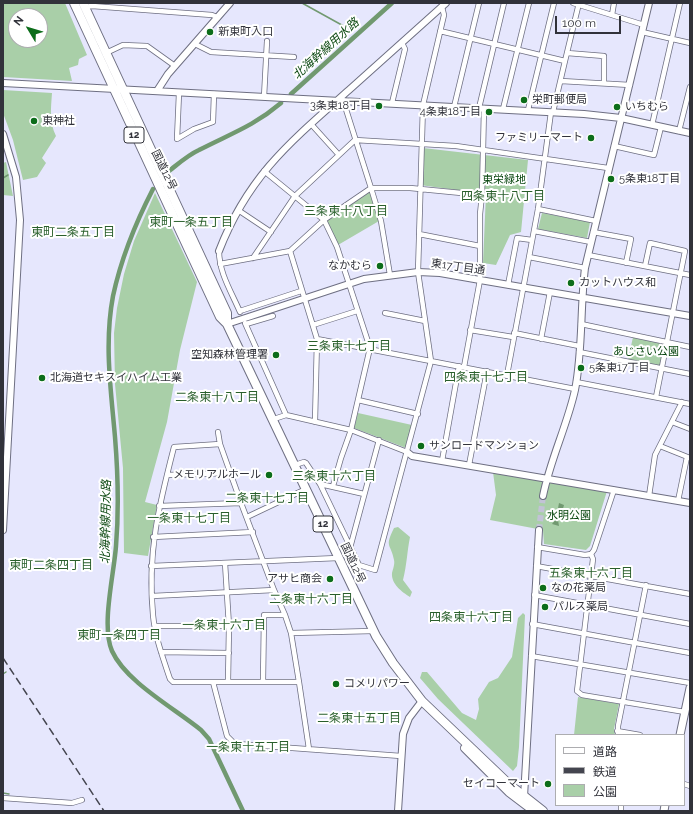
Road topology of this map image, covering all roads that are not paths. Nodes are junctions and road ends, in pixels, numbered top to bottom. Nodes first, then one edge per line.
1 (230, 3) edge
2 (479, 3) edge
3 (504, 3) edge
4 (529, 3) edge
5 (554, 3) edge
6 (573, 3) edge
7 (614, 3) edge
8 (649, 3) edge
9 (680, 3) edge
10 (579, 4) edge
11 (444, 5) edge
12 (79, 6) edge
13 (612, 15) junction
14 (218, 17) junction
15 (644, 25) junction
16 (440, 31) junction
17 (642, 32) junction
18 (470, 39) junction
19 (672, 39) junction
20 (267, 41) dead end
21 (690, 42) edge
22 (402, 43) junction
23 (195, 44) junction
24 (494, 45) junction
25 (517, 50) junction
26 (106, 53) junction
27 (567, 53) junction
28 (266, 55) junction
29 (294, 56) dead end
30 (542, 56) junction
31 (565, 61) junction
32 (175, 66) junction
33 (560, 81) junction
34 (3, 83) edge
35 (604, 83) junction
36 (630, 85) junction
37 (690, 87) edge
38 (113, 89) junction
39 (123, 90) junction
40 (157, 91) junction
41 (179, 93) junction
42 (214, 94) junction
43 (264, 97) junction
44 (340, 100) junction
45 (392, 103) junction
46 (423, 105) junction
47 (454, 106) junction
48 (481, 108) junction
49 (504, 109) junction
50 (528, 110) junction
51 (552, 112) junction
52 (621, 118) junction
53 (311, 124) junction
54 (652, 125) junction
55 (661, 127) junction
56 (679, 131) junction
57 (690, 133) edge
58 (3, 134) edge
59 (355, 140) junction
60 (422, 143) junction
61 (614, 146) junction
62 (484, 150) junction
63 (339, 155) junction
64 (545, 158) junction
65 (608, 168) junction
66 (264, 171) junction
67 (160, 181) junction
68 (371, 188) junction
69 (420, 189) junction
70 (482, 195) junction
71 (295, 196) junction
72 (538, 209) junction
73 (238, 210) junction
74 (324, 220) junction
75 (596, 221) junction
76 (534, 231) junction
77 (271, 232) junction
78 (593, 232) junction
79 (419, 234) junction
80 (532, 240) junction
81 (591, 242) junction
82 (480, 246) junction
83 (219, 251) joint
84 (290, 251) junction
85 (588, 255) junction
86 (529, 257) junction
87 (253, 258) junction
88 (626, 263) junction
89 (220, 264) junction
90 (644, 266) junction
91 (585, 268) junction
92 (201, 269) junction
93 (418, 272) junction
94 (680, 273) junction
95 (390, 275) junction
96 (690, 275) edge
97 (480, 280) junction
98 (349, 284) junction
99 (508, 285) junction
100 (522, 287) junction
101 (301, 291) junction
102 (550, 292) junction
103 (582, 297) junction
104 (304, 298) junction
105 (357, 312) junction
106 (672, 312) junction
107 (385, 313) dead end
108 (273, 316) dead end
109 (690, 316) edge
110 (425, 321) junction
111 (227, 324) junction
112 (581, 324) junction
113 (313, 325) junction
114 (470, 330) junction
115 (514, 335) junction
116 (317, 338) junction
117 (541, 339) junction
118 (666, 342) junction
119 (690, 347) edge
120 (370, 348) junction
121 (579, 349) junction
122 (432, 361) junction
123 (462, 366) junction
124 (662, 368) junction
125 (487, 371) junction
126 (690, 374) edge
127 (507, 375) junction
128 (576, 382) junction
129 (575, 389) junction
130 (656, 397) junction
131 (358, 400) junction
132 (682, 402) junction
133 (690, 404) edge
134 (418, 414) junction
135 (286, 416) junction
136 (274, 419) junction
137 (315, 422) junction
138 (672, 422) junction
139 (690, 429) edge
140 (351, 430) junction
141 (218, 432) dead end
142 (379, 440) junction
143 (220, 444) junction
144 (660, 446) junction
145 (407, 452) junction
146 (689, 457) edge
147 (442, 461) junction
148 (295, 465) junction
149 (469, 466) junction
150 (230, 473) junction
151 (166, 476) junction
152 (547, 478) junction
153 (320, 484) junction
154 (333, 486) junction
155 (306, 489) junction
156 (614, 490) junction
157 (364, 494) junction
158 (543, 496) tunnel mouth
159 (649, 496) junction
160 (678, 501) junction
161 (241, 503) junction
162 (690, 503) edge
163 (159, 506) junction
164 (247, 517) junction
165 (3, 530) edge
166 (539, 530) tunnel mouth
167 (253, 532) junction
168 (153, 537) junction
169 (537, 547) junction
170 (350, 548) junction
171 (591, 554) junction
172 (338, 558) junction
173 (263, 561) junction
174 (225, 563) junction
175 (151, 566) junction
176 (536, 566) junction
177 (590, 576) junction
178 (646, 586) junction
179 (274, 590) junction
180 (226, 593) junction
181 (690, 594) edge
182 (534, 595) junction
183 (152, 596) junction
184 (587, 605) junction
185 (640, 614) junction
186 (285, 615) junction
187 (532, 624) junction
188 (690, 624) edge
189 (155, 626) junction
190 (229, 626) junction
191 (373, 631) junction
192 (291, 633) junction
193 (584, 634) junction
194 (634, 643) junction
195 (161, 652) junction
196 (229, 653) junction
197 (690, 653) edge
198 (531, 656) junction
199 (580, 664) junction
200 (628, 673) junction
201 (213, 682) junction
202 (228, 682) junction
203 (263, 682) junction
204 (299, 682) junction
205 (690, 683) edge
206 (690, 692) edge
207 (422, 701) junction
208 (622, 703) junction
209 (685, 712) junction
210 (618, 733) edge
211 (629, 734) edge
212 (680, 734) edge
213 (309, 749) junction
214 (401, 756) junction
215 (3, 798) edge
216 (82, 800) dead end
217 (524, 804) edge
218 (398, 811) edge
219 (534, 811) edge
220 (543, 811) edge

1 - 14 street
2 - 18 street
3 - 24 street
4 - 25 street
5 - 30 street
6 - 10 street
7 - 13 street
8 - 15 street
9 - 19 street
10 - 13 street
10 - 27 street
11 - 16 street
11 - 22 street
12 - 14 street
12 - 26 highway, 国道12号 / 12
12 - 38 highway, 国道12号 / 12
13 - 15 street
14 - 23 street
15 - 17 street
16 - 18 street
16 - 46 street
17 - 19 street
17 - 36 street
18 - 24 street
18 - 47 street
19 - 21 street
19 - 54 street
20 - 28 street
22 - 44 street
22 - 45 street
23 - 28 street
23 - 32 street
24 - 25 street
24 - 48 street
25 - 30 street
25 - 49 street
26 - 32 street
26 - 39 highway, 国道12号 / 12
27 - 31 street
27 - 35 street
28 - 29 street
28 - 43 street
30 - 31 street
30 - 50 street
31 - 33 street
32 - 40 street
33 - 35 street
33 - 51 street
34 - 38 street
35 - 36 street
36 - 52 street
37 - 56 street
38 - 39 street
38 - 67 highway, 国道12号 / 12
39 - 40 street
39 - 67 highway, 国道12号 / 12
40 - 41 street
41 - 42 street
41 - 42 street
42 - 43 street
43 - 44 street
44 - 45 street
44 - 53 street
44 - 59 street
45 - 46 street
46 - 47 street
46 - 60 street
47 - 48 street
48 - 49 street
48 - 62 street
49 - 50 street
50 - 51 street
51 - 52 street
51 - 64 street
52 - 54 street
52 - 61 street
53 - 63 street
53 - 66 street
54 - 55 street
55 - 56 street
55 - 61 street
56 - 57 street
58 - 165 street
59 - 60 street
59 - 63 street
59 - 68 street
60 - 62 street
60 - 69 street
61 - 65 street
62 - 64 street
62 - 70 street
63 - 71 street
64 - 65 street
64 - 72 street
65 - 75 street
66 - 71 street
66 - 73 street
67 - 92 highway, 国道12号 / 12
67 - 92 highway, 国道12号 / 12
68 - 69 street
68 - 74 street
68 - 95 street
69 - 70 street
69 - 79 street
70 - 82 street
71 - 74 street
71 - 77 street
72 - 75 street
72 - 76 street
73 - 77 street
73 - 83 street
74 - 84 street
74 - 98 street
75 - 78 street
76 - 80 street
76 - 81 street
77 - 87 street
78 - 81 street
78 - 88 street
79 - 82 street
79 - 93 street
80 - 86 street
80 - 99 street
81 - 85 street
82 - 97 street
83 - 89 street
84 - 87 street
84 - 101 street
85 - 88 street
85 - 91 street
86 - 91 street
86 - 100 street
87 - 89 street
88 - 90 street
89 - 101 street
90 - 94 street
90 - 94 street
91 - 103 street
92 - 111 highway, 国道12号 / 12
92 - 111 highway, 国道12号 / 12
93 - 95 street, 東17丁目通
93 - 97 street, 東17丁目通
93 - 110 street
94 - 96 street
94 - 106 street
95 - 98 street, 東17丁目通
97 - 99 street, 東17丁目通
97 - 114 street
98 - 104 street, 東17丁目通
98 - 105 street
99 - 100 street, 東17丁目通
100 - 102 street, 東17丁目通
100 - 115 street
101 - 104 street
102 - 103 street, 東17丁目通
102 - 117 street
103 - 106 street, 東17丁目通
103 - 112 street
104 - 111 street, 東17丁目通
104 - 113 street
105 - 113 street
105 - 120 street
106 - 109 street, 東17丁目通
106 - 118 street
107 - 110 street
108 - 135 street
110 - 122 street
111 - 136 highway, 国道12号 / 12
112 - 118 street
112 - 121 street
113 - 116 street
114 - 115 street
114 - 123 street
115 - 117 street
115 - 127 street
116 - 120 street
116 - 137 street
117 - 121 street
118 - 119 street
118 - 124 street
120 - 122 street
120 - 131 street
121 - 124 street
121 - 128 street
122 - 123 street
122 - 134 street
123 - 125 street
123 - 147 street
124 - 126 street
124 - 130 street
125 - 127 street
125 - 149 street
127 - 129 street
128 - 129 street
128 - 130 street
129 - 152 street
130 - 132 street
131 - 134 street
131 - 140 street
132 - 133 street
132 - 138 street
134 - 145 street
135 - 136 street
135 - 137 street
136 - 148 highway, 国道12号 / 12
137 - 140 street
138 - 139 street
138 - 144 street
140 - 142 street
140 - 154 street
141 - 143 street
142 - 145 street
142 - 157 street
143 - 150 street
143 - 151 street
144 - 146 street
144 - 159 street
145 - 147 street
145 - 170 street
146 - 160 street
147 - 149 street
148 - 153 street
148 - 155 highway, 国道12号 / 12
149 - 152 street
150 - 151 street
150 - 161 street
151 - 163 street
152 - 156 street
152 - 158 street
153 - 154 street
153 - 170 street
154 - 157 street
155 - 164 street
155 - 172 highway, 国道12号 / 12
156 - 159 street
156 - 171 street
157 - 170 street
159 - 160 street
160 - 162 street
161 - 163 street
161 - 164 street
163 - 168 street
164 - 167 street
166 - 169 street
167 - 168 street
167 - 173 street
168 - 175 street
169 - 171 street
169 - 176 street
171 - 177 street
172 - 173 street
172 - 191 highway, 国道12号 / 12
173 - 174 street
173 - 179 street
174 - 175 street
174 - 180 street
175 - 183 street
176 - 177 street
176 - 182 street
177 - 178 street
177 - 184 street
178 - 181 street
178 - 185 street
179 - 180 street
179 - 186 street
180 - 183 street
180 - 190 street
182 - 184 street
182 - 187 street
183 - 189 street
184 - 185 street
184 - 193 street
185 - 188 street
185 - 194 street
186 - 192 street
186 - 203 street
187 - 193 street
187 - 198 street
189 - 190 street
189 - 195 street
190 - 196 street
191 - 192 street
191 - 207 highway, 国道12号 / 12
192 - 204 street
193 - 194 street
193 - 199 street
194 - 197 street
194 - 200 street
195 - 196 street
195 - 201 street
196 - 202 street
198 - 199 street
198 - 217 street
199 - 200 street
199 - 208 street
200 - 205 street
200 - 208 street
201 - 202 street
201 - 213 street
202 - 203 street
203 - 204 street
204 - 213 street
206 - 209 main road
207 - 214 street
207 - 217 highway, 国道12号 / 12
208 - 209 street
208 - 210 street
209 - 212 main road
210 - 211 street
213 - 214 street
214 - 218 street
215 - 216 street
217 - 219 highway, 12
217 - 220 highway, 12

